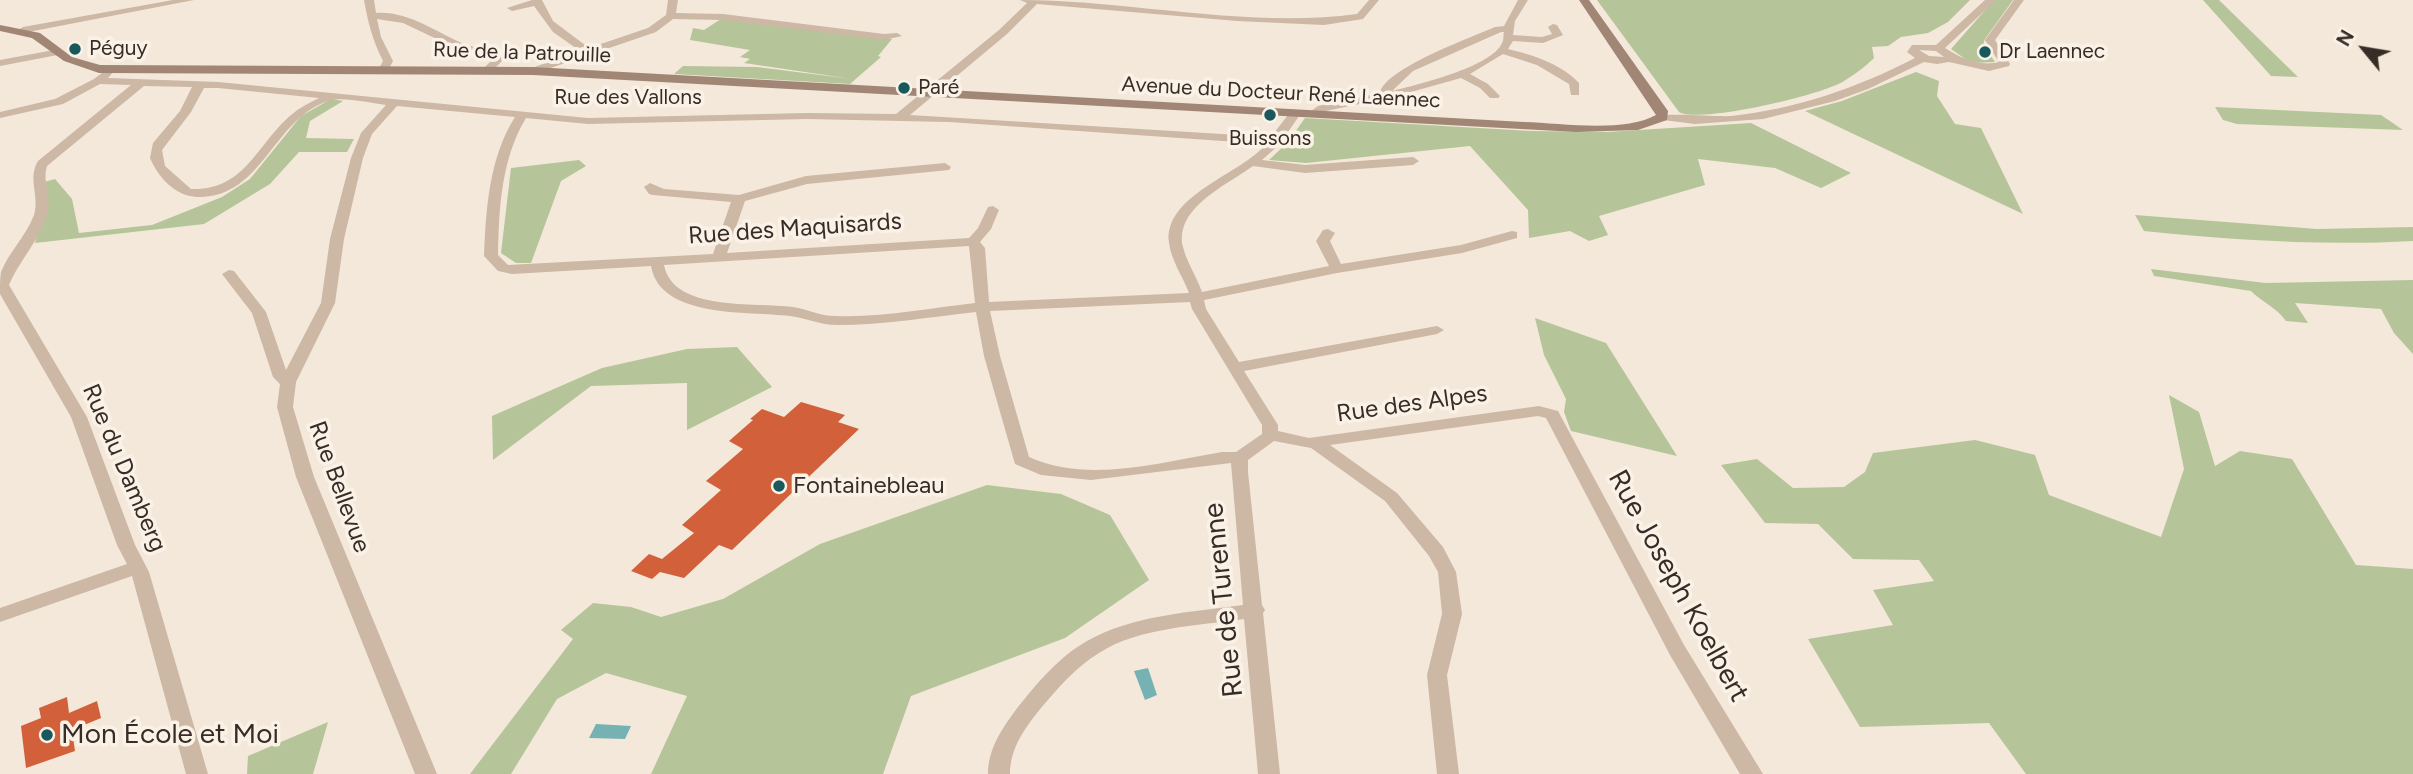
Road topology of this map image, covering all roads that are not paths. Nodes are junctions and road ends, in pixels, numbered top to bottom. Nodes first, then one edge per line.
1 (188, 0) edge
2 (369, 0) edge
3 (673, 0) edge
4 (1025, 0) edge
5 (1374, 0) edge
6 (1523, 0) edge
7 (1584, 0) edge
8 (1991, 0) edge
9 (2019, 0) edge
10 (1034, 1) edge
11 (537, 2) edge
12 (512, 8) dead end
13 (370, 16) junction
14 (671, 16) junction
15 (1553, 27) dead end
16 (0, 28) edge
17 (23, 30) junction
18 (1508, 33) junction
19 (897, 36) dead end
20 (1939, 48) junction
21 (586, 51) junction
22 (1502, 51) junction
23 (59, 52) junction
24 (1923, 58) junction
25 (1950, 59) junction
26 (0, 63) edge
27 (383, 69) junction
28 (488, 69) junction
29 (110, 70) junction
30 (533, 71) junction
31 (1462, 74) junction
32 (98, 81) junction
33 (141, 83) junction
34 (201, 84) junction
35 (931, 93) junction
36 (1575, 93) dead end
37 (1386, 95) junction
38 (331, 96) junction
39 (1494, 96) dead end
40 (394, 102) junction
41 (1295, 113) junction
42 (523, 114) junction
43 (1314, 114) junction
44 (0, 115) edge
45 (1663, 117) junction
46 (900, 118) junction
47 (1276, 141) junction
48 (1412, 161) dead end
49 (1251, 162) junction
50 (945, 167) dead end
51 (650, 187) dead end
52 (739, 199) junction
53 (993, 210) dead end
54 (1328, 233) dead end
55 (1512, 235) dead end
56 (973, 242) junction
57 (719, 256) junction
58 (657, 261) junction
59 (1337, 269) junction
60 (229, 274) dead end
61 (1, 285) edge
62 (1198, 297) junction
63 (982, 307) junction
64 (1437, 330) dead end
65 (1234, 368) junction
66 (288, 382) junction
67 (1558, 423) joint
68 (1270, 436) junction
69 (1314, 442) junction
70 (1241, 458) junction
71 (138, 567) junction
72 (1255, 610) junction
73 (0, 615) edge
74 (197, 774) edge
75 (426, 774) edge
76 (999, 774) edge
77 (1269, 774) edge
78 (1448, 774) edge
79 (1752, 774) edge

1 - 17 street
2 - 13 street
3 - 14 street
4 - 10 street
5 - 10 street
6 - 18 street
7 - 45 street
8 - 20 street
9 - 25 street
10 - 35 street
11 - 12 street
11 - 21 street
13 - 27 street
13 - 28 street
14 - 19 street
14 - 21 street
15 - 18 street
16 - 17 street
17 - 23 street
18 - 22 street
18 - 37 street
20 - 24 street
20 - 25 street
21 - 30 street
22 - 31 street
22 - 36 street
23 - 26 street
23 - 29 street
24 - 25 street
24 - 45 street
27 - 28 street, Rue de la Patrouille
27 - 29 street, Rue de la Patrouille
28 - 30 street, Rue de la Patrouille
29 - 32 street
30 - 35 street, Rue de la Patrouille
31 - 37 street
31 - 39 street
32 - 33 street, Rue des Vallons
32 - 44 street
33 - 34 street, Rue des Vallons
33 - 61 street, Rue du Damberg
34 - 38 street, Rue des Vallons
34 - 38 street
35 - 41 street, Avenue du Docteur René Laennec
35 - 46 street
37 - 43 street
38 - 40 street, Rue des Vallons
40 - 42 street, Rue des Vallons
40 - 66 street, Rue Bellevue
41 - 43 street, Avenue du Docteur René Laennec
41 - 47 street
42 - 46 street, Rue des Vallons
42 - 58 street, Rue des Maquisards
43 - 45 street, Avenue du Docteur René Laennec
46 - 47 street, Rue des Vallons
47 - 49 street
48 - 49 street
49 - 62 street
50 - 52 street
51 - 52 street
52 - 57 street
53 - 56 street
54 - 59 street
55 - 59 street
56 - 57 street, Rue des Maquisards
56 - 63 street
57 - 58 street, Rue des Maquisards
58 - 63 street
59 - 62 street
60 - 66 street
61 - 71 street, Rue du Damberg
62 - 63 street
62 - 65 street
63 - 70 street
64 - 65 street
65 - 68 street
66 - 75 street, Rue Bellevue
67 - 69 street, Rue des Alpes
67 - 79 street, Rue Joseph Koelbert
68 - 69 street, Rue des Alpes
68 - 70 street
69 - 78 street
70 - 72 street, Rue de Turenne
71 - 73 street
71 - 74 street, Rue du Damberg
72 - 76 street
72 - 77 street, Rue de Turenne

